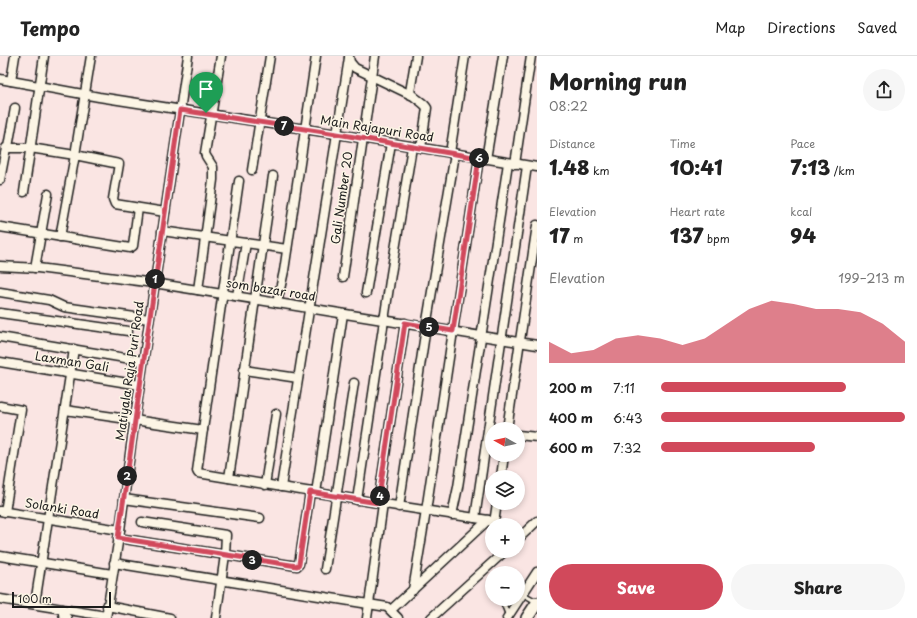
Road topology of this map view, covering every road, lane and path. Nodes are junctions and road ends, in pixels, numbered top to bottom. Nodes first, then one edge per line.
1 (15, 56) edge
2 (44, 56) edge
3 (91, 56) edge
4 (188, 56) edge
5 (221, 56) edge
6 (270, 56) edge
7 (316, 56) edge
8 (375, 56) edge
9 (416, 56) edge
10 (465, 56) edge
11 (503, 56) edge
12 (531, 56) edge
13 (349, 57) edge
14 (372, 75) junction
15 (0, 79) edge
16 (11, 81) junction
17 (39, 86) junction
18 (84, 94) junction
19 (411, 95) junction
20 (15, 108) dead end
21 (180, 110) junction
22 (212, 114) junction
23 (261, 122) junction
24 (305, 129) junction
25 (337, 134) junction
26 (363, 138) junction
27 (392, 143) junction
28 (8, 147) junction
29 (412, 147) junction
30 (30, 148) junction
31 (421, 148) junction
32 (452, 153) junction
33 (75, 155) junction
34 (483, 158) junction
35 (512, 163) junction
36 (527, 166) junction
37 (537, 167) edge
38 (252, 170) dead end
39 (273, 176) dead end
40 (0, 180) edge
41 (239, 181) dead end
42 (24, 192) dead end
43 (48, 194) dead end
44 (138, 208) junction
45 (165, 212) junction
46 (537, 225) edge
47 (0, 227) edge
48 (162, 231) junction
49 (41, 234) junction
50 (205, 236) junction
51 (60, 237) junction
52 (231, 240) junction
53 (246, 243) junction
54 (262, 245) junction
55 (287, 249) junction
56 (0, 266) edge
57 (35, 268) junction
58 (343, 278) dead end
59 (154, 283) junction
60 (198, 290) junction
61 (0, 292) edge
62 (366, 293) dead end
63 (223, 294) junction
64 (237, 296) junction
65 (254, 299) junction
66 (277, 303) junction
67 (309, 308) junction
68 (0, 313) edge
69 (343, 314) junction
70 (149, 319) junction
71 (384, 320) junction
72 (405, 323) junction
73 (426, 327) junction
74 (128, 331) dead end
75 (453, 331) junction
76 (480, 336) junction
77 (0, 337) edge
78 (502, 339) junction
79 (520, 342) junction
80 (537, 345) edge
81 (74, 349) junction
82 (143, 361) junction
83 (0, 362) edge
84 (244, 370) junction
85 (70, 374) junction
86 (298, 378) junction
87 (354, 383) dead end
88 (140, 385) junction
89 (0, 406) edge
90 (64, 410) junction
91 (276, 414) dead end
92 (135, 421) junction
93 (508, 422) edge
94 (203, 430) junction
95 (525, 436) edge
96 (537, 437) edge
97 (229, 478) junction
98 (265, 484) junction
99 (281, 487) junction
100 (313, 492) junction
101 (337, 497) junction
102 (124, 499) junction
103 (357, 500) junction
104 (381, 504) junction
105 (399, 507) junction
106 (426, 511) junction
107 (3, 512) edge
108 (452, 515) junction
109 (260, 518) dead end
110 (475, 518) junction
111 (48, 519) junction
112 (485, 521) edge
113 (537, 521) edge
114 (142, 522) dead end
115 (485, 530) edge
116 (525, 532) edge
117 (119, 534) junction
118 (225, 555) junction
119 (0, 556) edge
120 (496, 558) edge
121 (42, 562) junction
122 (114, 563) junction
123 (325, 569) dead end
124 (537, 572) edge
125 (112, 574) junction
126 (221, 580) junction
127 (525, 587) edge
128 (413, 590) junction
129 (525, 596) edge
130 (0, 598) edge
131 (537, 603) edge
132 (35, 604) junction
133 (369, 605) junction
134 (108, 606) junction
135 (504, 606) edge
136 (514, 606) edge
137 (391, 610) junction
138 (64, 615) edge
139 (106, 617) edge
140 (509, 617) edge
141 (170, 618) edge
142 (216, 618) edge
143 (367, 618) edge
144 (398, 618) edge
145 (431, 618) edge
146 (527, 618) edge

1 - 16 street
2 - 17 street
3 - 18 street
4 - 21 street, Matiyala Raja Puri Road
5 - 22 street
6 - 23 street
7 - 24 street
8 - 14 street, Gali Number 20
9 - 19 street
10 - 32 street
11 - 34 street
12 - 35 street
13 - 14 street
13 - 25 street
14 - 19 street
14 - 26 street, Gali Number 20
15 - 16 street, Main Rajapuri Road
16 - 17 street, Main Rajapuri Road
17 - 18 street, Main Rajapuri Road
17 - 30 street
18 - 21 street, Main Rajapuri Road
18 - 33 street
19 - 31 street
20 - 28 street
21 - 22 street, Main Rajapuri Road
21 - 45 street, Matiyala Raja Puri Road
22 - 23 street, Main Rajapuri Road
22 - 50 street
23 - 24 street, Main Rajapuri Road
23 - 38 street
24 - 25 street, Main Rajapuri Road
24 - 55 street
25 - 26 street, Main Rajapuri Road
25 - 67 street
26 - 27 street, Main Rajapuri Road
26 - 58 street, Gali Number 20
27 - 29 street, Main Rajapuri Road
27 - 62 street
28 - 30 street
28 - 40 street
29 - 31 street, Main Rajapuri Road
29 - 71 street
30 - 33 street
30 - 42 street
31 - 32 street, Main Rajapuri Road
32 - 34 street, Main Rajapuri Road
32 - 73 street
33 - 44 street
33 - 51 street
34 - 35 street, Main Rajapuri Road
34 - 75 street
35 - 36 street, Main Rajapuri Road
35 - 76 street
36 - 37 street, Main Rajapuri Road
36 - 78 street
39 - 54 street
41 - 52 street
43 - 49 street
44 - 45 street
44 - 51 street
45 - 48 street, Matiyala Raja Puri Road
46 - 79 street
47 - 49 street
48 - 50 street
48 - 59 street, Matiyala Raja Puri Road
49 - 51 street
49 - 57 street
50 - 52 street
50 - 60 street
52 - 53 street
52 - 63 street
53 - 54 street
53 - 64 street
54 - 55 street
54 - 65 street
55 - 66 street
56 - 57 street, som bazar road
57 - 59 street, som bazar road
59 - 60 street, som bazar road
59 - 70 street, Matiyala Raja Puri Road
60 - 63 street, som bazar road
61 - 70 street
63 - 64 street, som bazar road
63 - 94 street
64 - 65 street, som bazar road
65 - 66 street, som bazar road
65 - 84 street
66 - 67 street, som bazar road
67 - 69 street, som bazar road
67 - 86 street
68 - 74 street
69 - 71 street, som bazar road
69 - 100 street
70 - 82 street, Matiyala Raja Puri Road
71 - 72 street, som bazar road
71 - 103 street
72 - 73 street, som bazar road
72 - 104 street
73 - 75 street, som bazar road
73 - 105 street
75 - 76 street, som bazar road
75 - 106 street
76 - 78 street, som bazar road
76 - 108 street
77 - 81 street
78 - 79 street, som bazar road
78 - 110 street
79 - 80 street, som bazar road
79 - 93 street
81 - 82 street
81 - 85 street
82 - 88 street, Matiyala Raja Puri Road
83 - 85 street, Laxman Gali
84 - 86 street
84 - 97 street
85 - 88 street, Laxman Gali
85 - 90 street
86 - 99 street
87 - 101 street
88 - 92 street, Matiyala Raja Puri Road
89 - 107 street
90 - 92 street
90 - 111 street
91 - 98 street
92 - 94 street
92 - 102 street, Matiyala Raja Puri Road
94 - 97 street
95 - 96 street
97 - 98 street
98 - 99 street
99 - 100 street
100 - 101 street
100 - 118 street, Solanki Road
101 - 103 street
101 - 123 street
102 - 109 street
102 - 117 street, Matiyala Raja Puri Road
103 - 104 street
104 - 105 street
104 - 133 street
105 - 106 street
106 - 108 street
106 - 128 street
107 - 111 street, Solanki Road
108 - 110 street
110 - 112 street
111 - 117 street, Solanki Road
111 - 121 street
113 - 116 street
114 - 118 street
115 - 128 street
117 - 118 street, Solanki Road
117 - 122 street, Matiyala Raja Puri Road
118 - 126 street
119 - 121 street
120 - 145 street
121 - 125 street
121 - 132 street
122 - 125 street, Matiyala Raja Puri Road
122 - 126 street
124 - 127 street
125 - 134 street, Matiyala Raja Puri Road
126 - 133 street
126 - 142 street
128 - 137 street
129 - 131 lane
130 - 132 street
131 - 146 main road
132 - 138 street
133 - 137 street
133 - 143 street
134 - 139 street, Matiyala Raja Puri Road
134 - 141 street
135 - 140 lane
136 - 140 street
137 - 144 street
138 - 139 street

